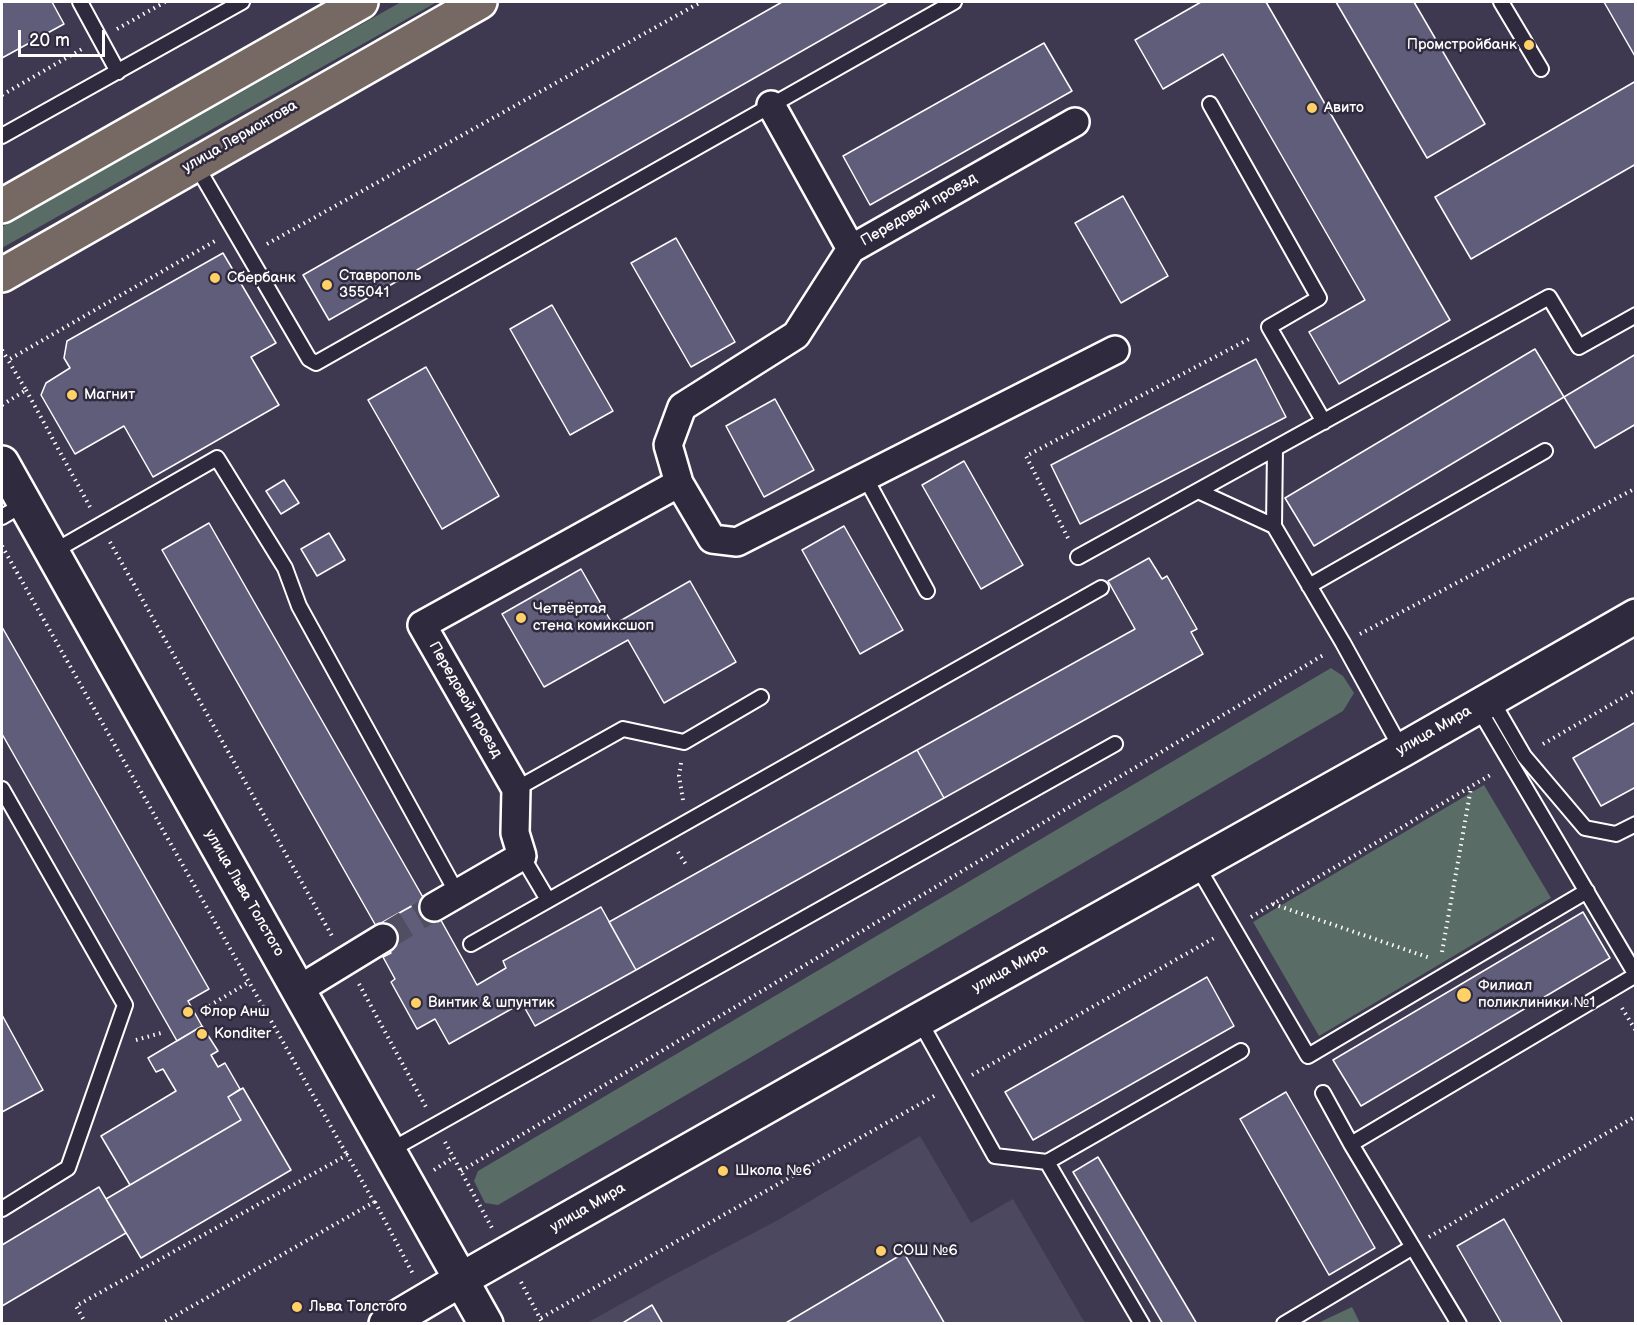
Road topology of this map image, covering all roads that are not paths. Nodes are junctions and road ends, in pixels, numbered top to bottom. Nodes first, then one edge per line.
1 (80, 2) edge
2 (242, 2) edge
3 (361, 2) edge
4 (480, 2) edge
5 (954, 2) edge
6 (1501, 2) edge
7 (1541, 69) dead end
8 (118, 72) junction
9 (1210, 104) dead end
10 (771, 105) junction
11 (1075, 122) dead end
12 (2, 136) edge
13 (195, 163) junction
14 (2, 206) edge
15 (851, 249) junction
16 (2, 275) edge
17 (1635, 315) edge
18 (1115, 350) dead end
19 (1324, 422) junction
20 (1275, 448) junction
21 (1545, 451) dead end
22 (2, 463) edge
23 (865, 477) junction
24 (679, 483) junction
25 (1198, 491) junction
26 (13, 511) edge
27 (1274, 526) junction
28 (51, 553) junction
29 (1078, 557) road end
30 (1309, 586) junction
31 (1101, 588) dead end
32 (927, 591) dead end
33 (1635, 616) edge
34 (761, 697) dead end
35 (1484, 703) junction
36 (1115, 744) dead end
37 (1402, 750) junction
38 (2, 789) edge
39 (516, 789) junction
40 (1635, 824) edge
41 (522, 856) junction
42 (1196, 864) junction
43 (1587, 891) junction
44 (457, 893) junction
45 (548, 900) junction
46 (434, 908) tunnel mouth
47 (383, 939) tunnel mouth
48 (471, 944) dead end
49 (1635, 975) edge
50 (298, 990) junction
51 (919, 1020) junction
52 (1241, 1051) dead end
53 (1323, 1093) dead end
54 (1352, 1144) junction
55 (389, 1151) junction
56 (1047, 1162) junction
57 (2, 1209) edge
58 (1413, 1247) junction
59 (462, 1279) junction
60 (386, 1323) edge
61 (486, 1323) edge
62 (1142, 1323) edge
63 (1284, 1323) edge
64 (1459, 1323) edge

1 - 8 lane
2 - 8 lane
3 - 14 main road
4 - 13 main road, улица Лермонтова
5 - 10 lane
6 - 7 lane
8 - 12 lane
9 - 19 lane
10 - 13 lane
10 - 15 street
11 - 15 street, Передовой проезд
13 - 16 main road, улица Лермонтова
15 - 24 street, Передовой проезд
17 - 19 lane
18 - 23 street, Передовой проезд
19 - 20 lane
20 - 25 lane
20 - 27 lane
21 - 30 lane
22 - 26 main road, улица Льва Толстого
23 - 24 street, Передовой проезд
23 - 32 lane
24 - 39 street, Передовой проезд
25 - 27 lane
25 - 29 lane
26 - 28 main road, улица Льва Толстого
27 - 30 lane
28 - 44 lane
28 - 50 main road, улица Льва Толстого
30 - 37 lane
31 - 45 lane
33 - 35 main road, улица Мира
34 - 39 lane
35 - 37 main road, улица Мира
35 - 40 lane
35 - 43 lane
36 - 55 lane
37 - 42 main road, улица Мира
38 - 57 lane
39 - 41 street
41 - 44 street
41 - 45 lane
42 - 43 lane
42 - 51 main road, улица Мира
43 - 49 lane
44 - 46 street
45 - 48 lane
47 - 50 street
49 - 54 lane
50 - 55 main road, улица Льва Толстого
51 - 56 lane
51 - 59 main road, улица Мира
52 - 56 lane
53 - 54 lane
54 - 58 lane
55 - 59 main road, улица Льва Толстого
56 - 62 lane
58 - 63 lane
58 - 64 lane
59 - 60 main road, улица Мира
59 - 61 main road, улица Льва Толстого

